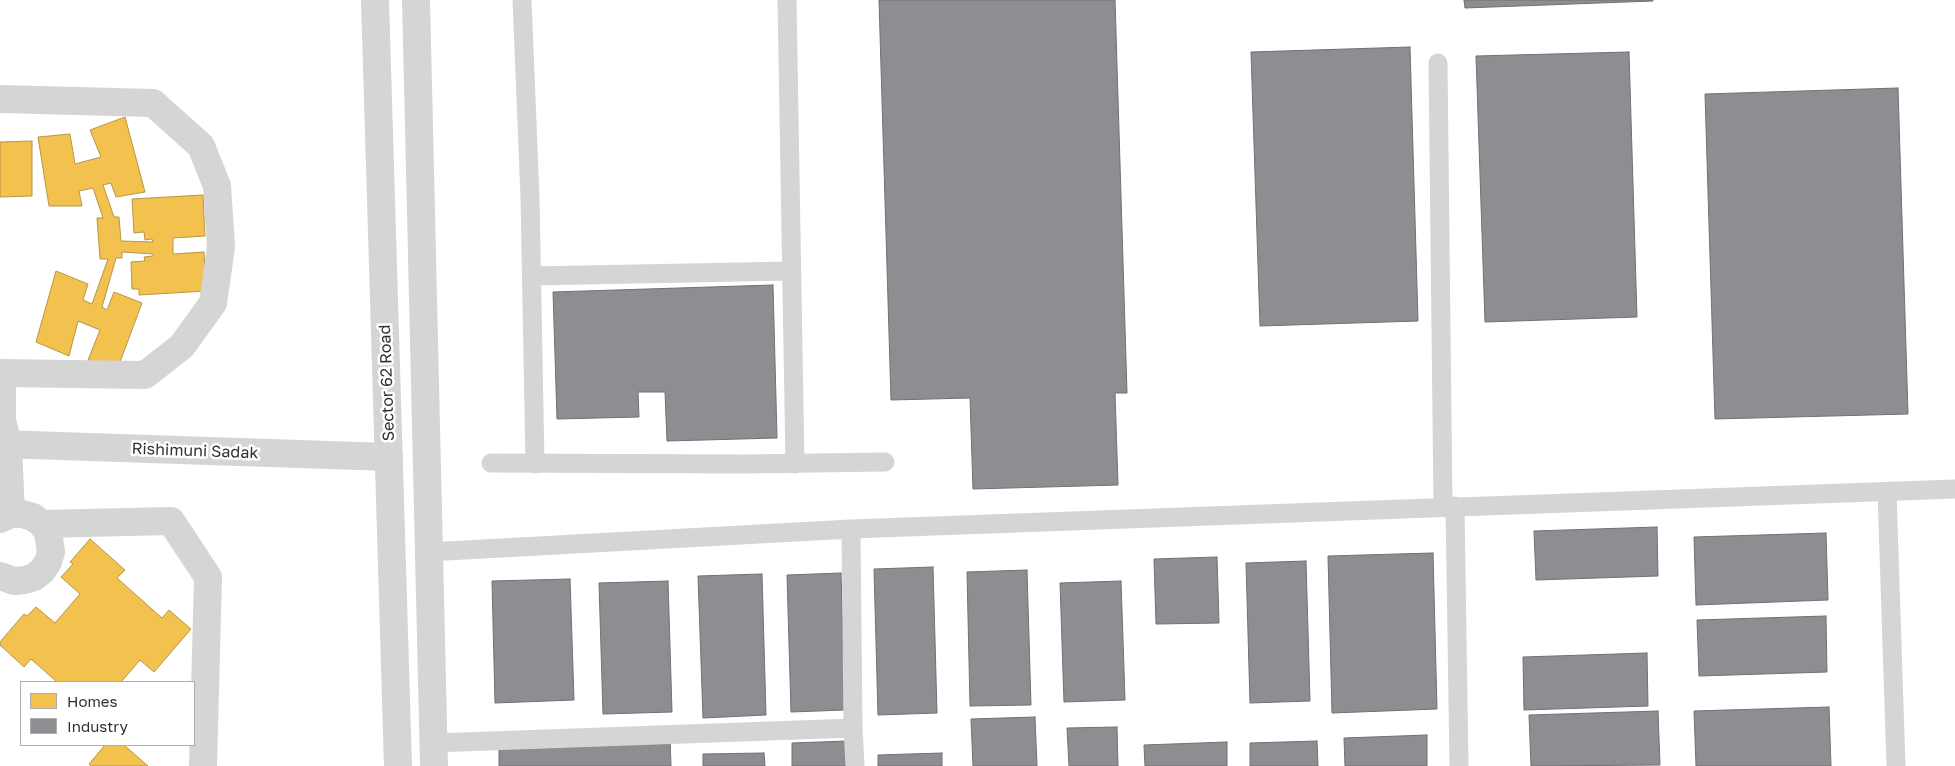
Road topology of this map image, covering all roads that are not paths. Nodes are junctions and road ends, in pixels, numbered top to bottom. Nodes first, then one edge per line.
1 (376, 0) edge
2 (416, 0) edge
3 (522, 0) edge
4 (787, 0) edge
5 (1438, 63) dead end
6 (417, 70) junction
7 (378, 72) junction
8 (0, 99) edge
9 (791, 271) junction
10 (532, 276) junction
11 (1, 373) edge
12 (4, 445) edge
13 (389, 457) junction
14 (884, 462) dead end
15 (491, 463) dead end
16 (535, 464) junction
17 (795, 464) junction
18 (1955, 489) edge
19 (1887, 492) junction
20 (1449, 506) junction
21 (5, 516) edge
22 (42, 524) junction
23 (851, 529) junction
24 (428, 552) junction
25 (0, 576) edge
26 (853, 728) junction
27 (434, 754) edge
28 (203, 766) edge
29 (398, 766) edge
30 (855, 766) edge
31 (1459, 766) edge
32 (1896, 766) edge

1 - 7 street, Sector 62 Road
2 - 6 street
3 - 10 lane
4 - 9 lane
5 - 20 lane
6 - 7 street
6 - 24 street
7 - 13 street, Sector 62 Road
8 - 11 street
9 - 10 lane
9 - 17 lane
10 - 16 lane
11 - 12 street
12 - 13 street, Rishimuni Sadak
12 - 21 street
13 - 29 street, Sector 62 Road
14 - 17 lane
15 - 16 lane
16 - 17 lane
18 - 19 lane
19 - 20 lane
19 - 32 lane
20 - 23 lane
20 - 31 lane
21 - 22 street
22 - 25 street
22 - 28 street
23 - 24 lane
23 - 26 lane
24 - 27 street
26 - 27 lane
26 - 30 lane

